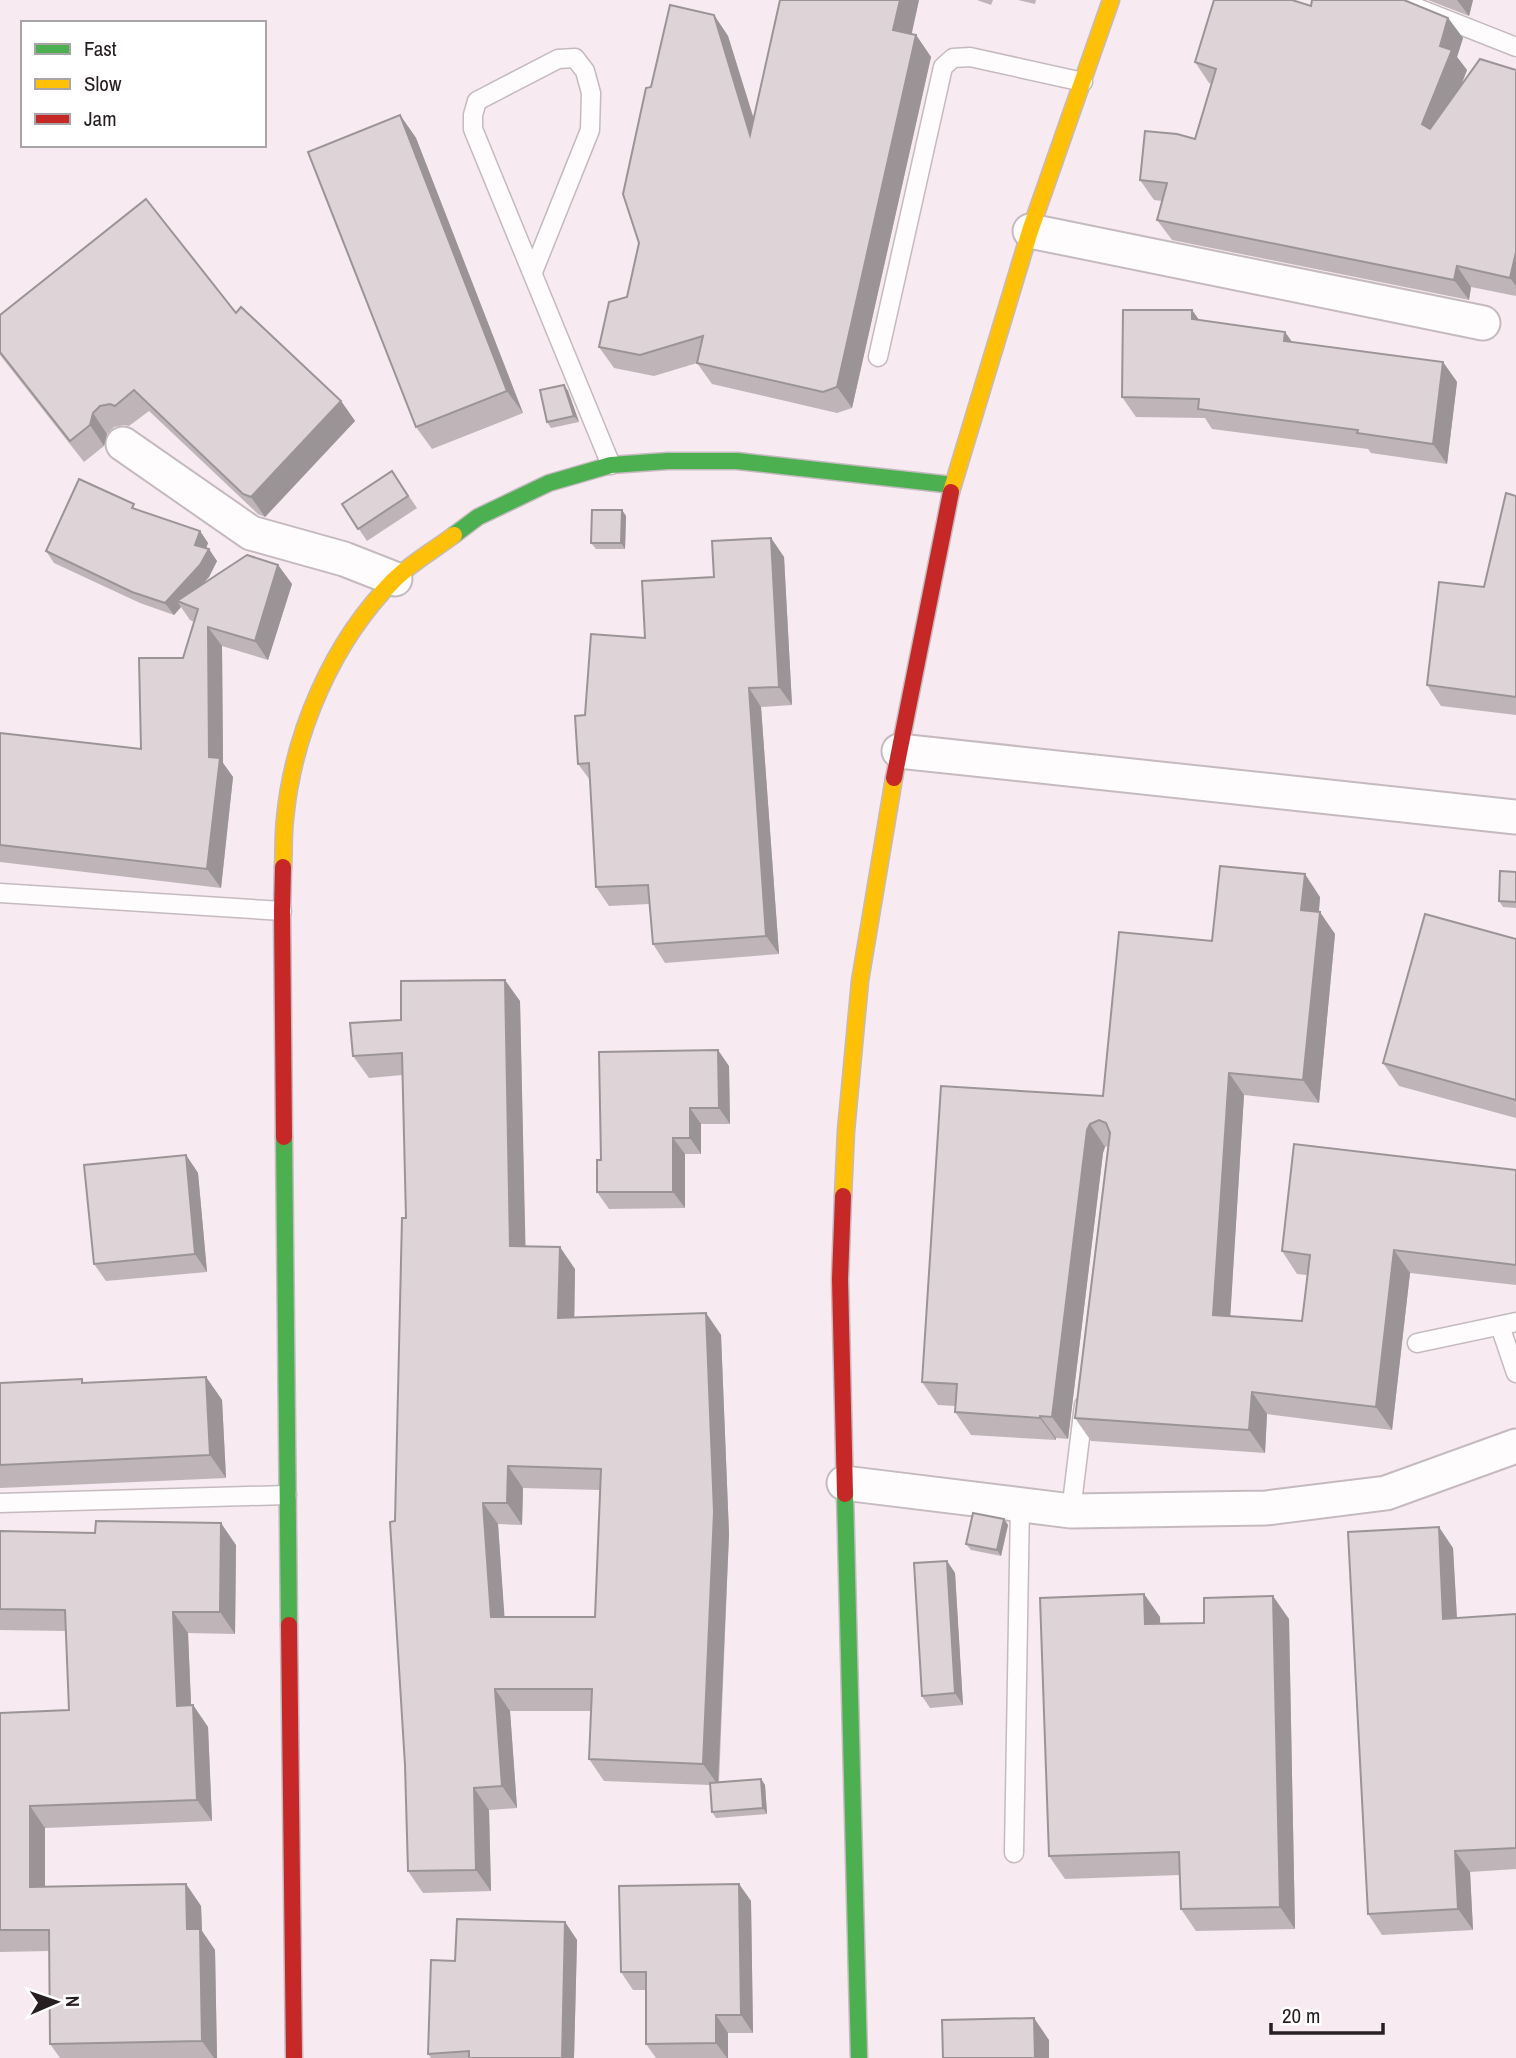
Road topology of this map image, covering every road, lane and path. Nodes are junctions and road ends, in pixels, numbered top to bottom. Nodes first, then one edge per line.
1 (1111, 0) edge
2 (1397, 0) edge
3 (1516, 47) edge
4 (1083, 82) junction
5 (1030, 231) junction
6 (533, 272) junction
7 (1483, 323) dead end
8 (878, 357) dead end
9 (124, 444) dead end
10 (611, 465) junction
11 (953, 485) junction
12 (395, 579) junction
13 (899, 751) junction
14 (1516, 817) edge
15 (0, 893) edge
16 (282, 911) junction
17 (1508, 1324) edge
18 (1418, 1343) dead end
19 (1516, 1373) edge
20 (1086, 1387) edge
21 (1516, 1446) edge
22 (844, 1483) junction
23 (287, 1495) junction
24 (0, 1503) edge
25 (1020, 1504) junction
26 (1071, 1511) junction
27 (1014, 1853) dead end
28 (294, 2058) edge
29 (859, 2058) edge

1 - 4 street
2 - 3 lane
4 - 5 street
4 - 8 lane
5 - 7 street
5 - 11 street
6 - 6 lane
6 - 10 lane
9 - 12 street
10 - 11 street
10 - 12 street
11 - 13 street
12 - 16 street
13 - 14 street
13 - 22 street
15 - 16 lane
16 - 23 street
17 - 18 lane
17 - 19 lane
20 - 26 lane
21 - 26 street
22 - 25 street
22 - 29 street
23 - 24 lane
23 - 28 street
25 - 26 street
25 - 27 lane

